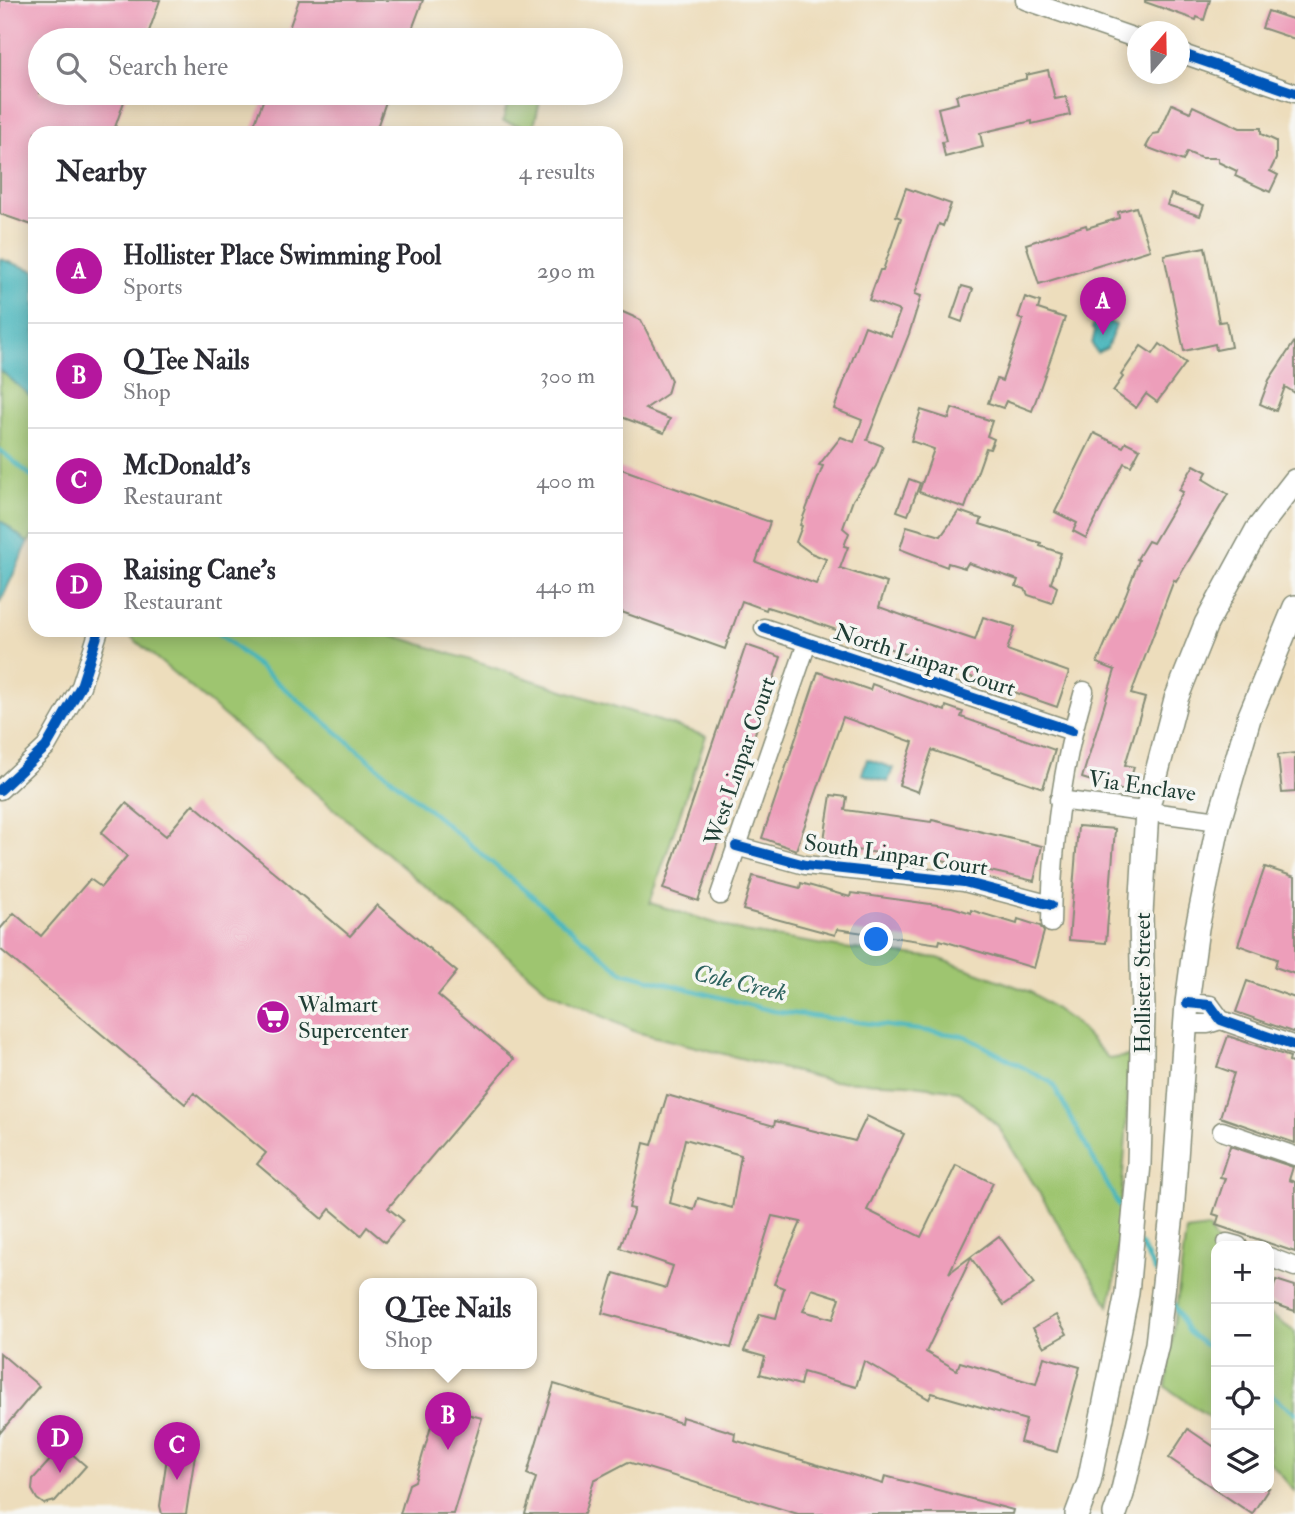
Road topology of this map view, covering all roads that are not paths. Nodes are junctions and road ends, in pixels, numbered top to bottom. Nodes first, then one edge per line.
1 (1025, 0) edge
2 (1127, 35) edge
3 (1190, 57) edge
4 (1292, 93) edge
5 (1295, 481) edge
6 (1295, 607) edge
7 (764, 628) dead end
8 (97, 637) edge
9 (807, 643) junction
10 (1084, 691) dead end
11 (1072, 731) junction
12 (0, 790) edge
13 (1059, 800) junction
14 (1147, 810) junction
15 (1219, 821) junction
16 (736, 846) junction
17 (720, 895) dead end
18 (1051, 905) junction
19 (1051, 923) dead end
20 (1186, 1013) junction
21 (1295, 1046) edge
22 (1223, 1131) dead end
23 (1295, 1156) edge
24 (1274, 1259) edge
25 (1295, 1267) edge
26 (1103, 1411) junction
27 (1139, 1422) junction
28 (1077, 1514) edge
29 (1115, 1514) edge

1 - 2 street
3 - 4 street
5 - 14 main road, Hollister Street
6 - 15 main road, Hollister Street
7 - 9 street, North Linpar Court
8 - 12 street
9 - 11 street, North Linpar Court
9 - 16 street, West Linpar Court
10 - 11 street
11 - 13 street
13 - 14 street, Via Enclave
13 - 18 street
14 - 15 street, Via Enclave
14 - 26 main road, Hollister Street
15 - 20 main road, Hollister Street
16 - 17 street, West Linpar Court
16 - 18 street, South Linpar Court
18 - 19 street
20 - 21 street
20 - 27 main road, Hollister Street
22 - 23 street
24 - 25 street
26 - 27 main road
26 - 28 main road, Hollister Street
27 - 29 main road, Hollister Street

